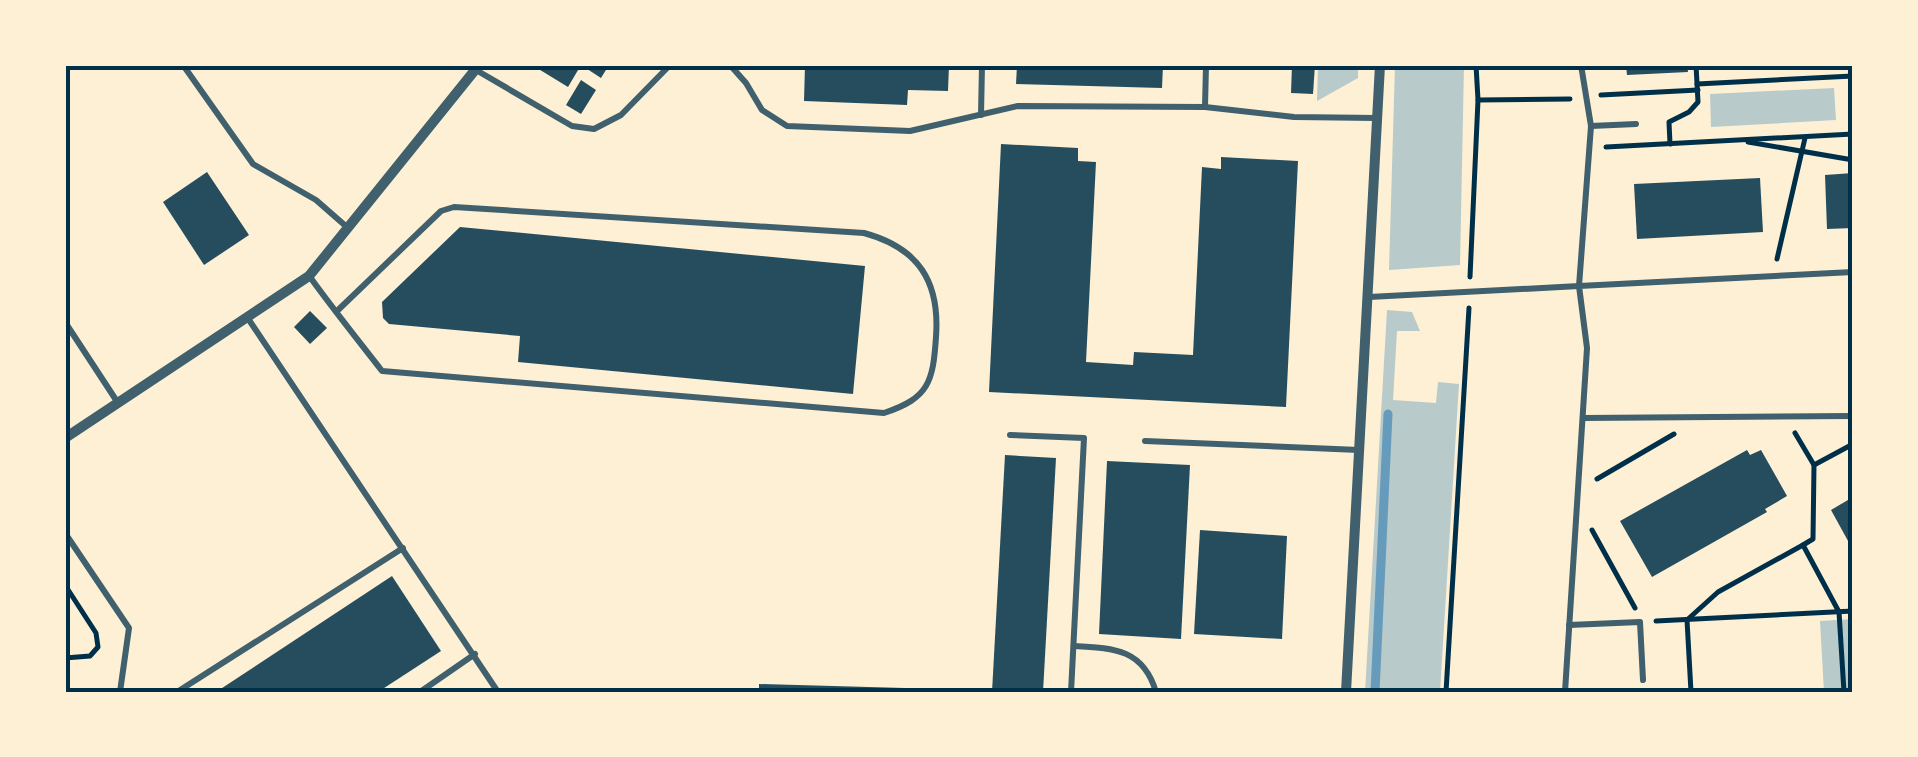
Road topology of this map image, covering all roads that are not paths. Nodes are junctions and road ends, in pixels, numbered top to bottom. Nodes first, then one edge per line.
1 (183, 65) edge
2 (670, 65) edge
3 (730, 65) edge
4 (982, 65) edge
5 (1206, 65) edge
6 (1380, 65) edge
7 (1581, 65) edge
8 (477, 68) edge
9 (1205, 106) junction
10 (982, 115) junction
11 (1378, 118) junction
12 (1636, 124) dead end
13 (1591, 126) junction
14 (348, 228) junction
15 (1853, 272) edge
16 (309, 276) junction
17 (1580, 286) junction
18 (1369, 297) junction
19 (336, 312) junction
20 (247, 317) junction
21 (65, 322) edge
22 (118, 403) junction
23 (1853, 416) edge
24 (1583, 418) junction
25 (1010, 434) dead end
26 (65, 438) edge
27 (1145, 441) dead end
28 (1360, 450) junction
29 (65, 532) edge
30 (403, 548) junction
31 (1570, 625) junction
32 (1074, 646) junction
33 (475, 654) junction
34 (1643, 680) dead end
35 (120, 692) edge
36 (177, 692) edge
37 (420, 692) edge
38 (498, 692) edge
39 (1071, 692) edge
40 (1156, 692) edge
41 (1346, 692) edge
42 (1565, 692) edge

1 - 14 lane
2 - 8 lane
3 - 10 lane
4 - 10 lane
5 - 9 lane
6 - 11 street
7 - 13 lane
8 - 14 street
9 - 10 lane
9 - 11 lane
11 - 18 street
12 - 13 lane
13 - 17 lane
14 - 16 street
15 - 17 lane
16 - 19 lane
16 - 20 street
17 - 18 lane
17 - 24 lane
18 - 28 street
19 - 19 lane
20 - 22 street
20 - 30 lane
21 - 22 lane
22 - 26 street
23 - 24 lane
24 - 31 lane
25 - 32 lane
27 - 28 lane
28 - 41 street
29 - 35 lane
30 - 33 lane
30 - 36 lane
31 - 34 lane
31 - 42 lane
32 - 39 lane
32 - 40 lane
33 - 37 lane
33 - 38 lane

